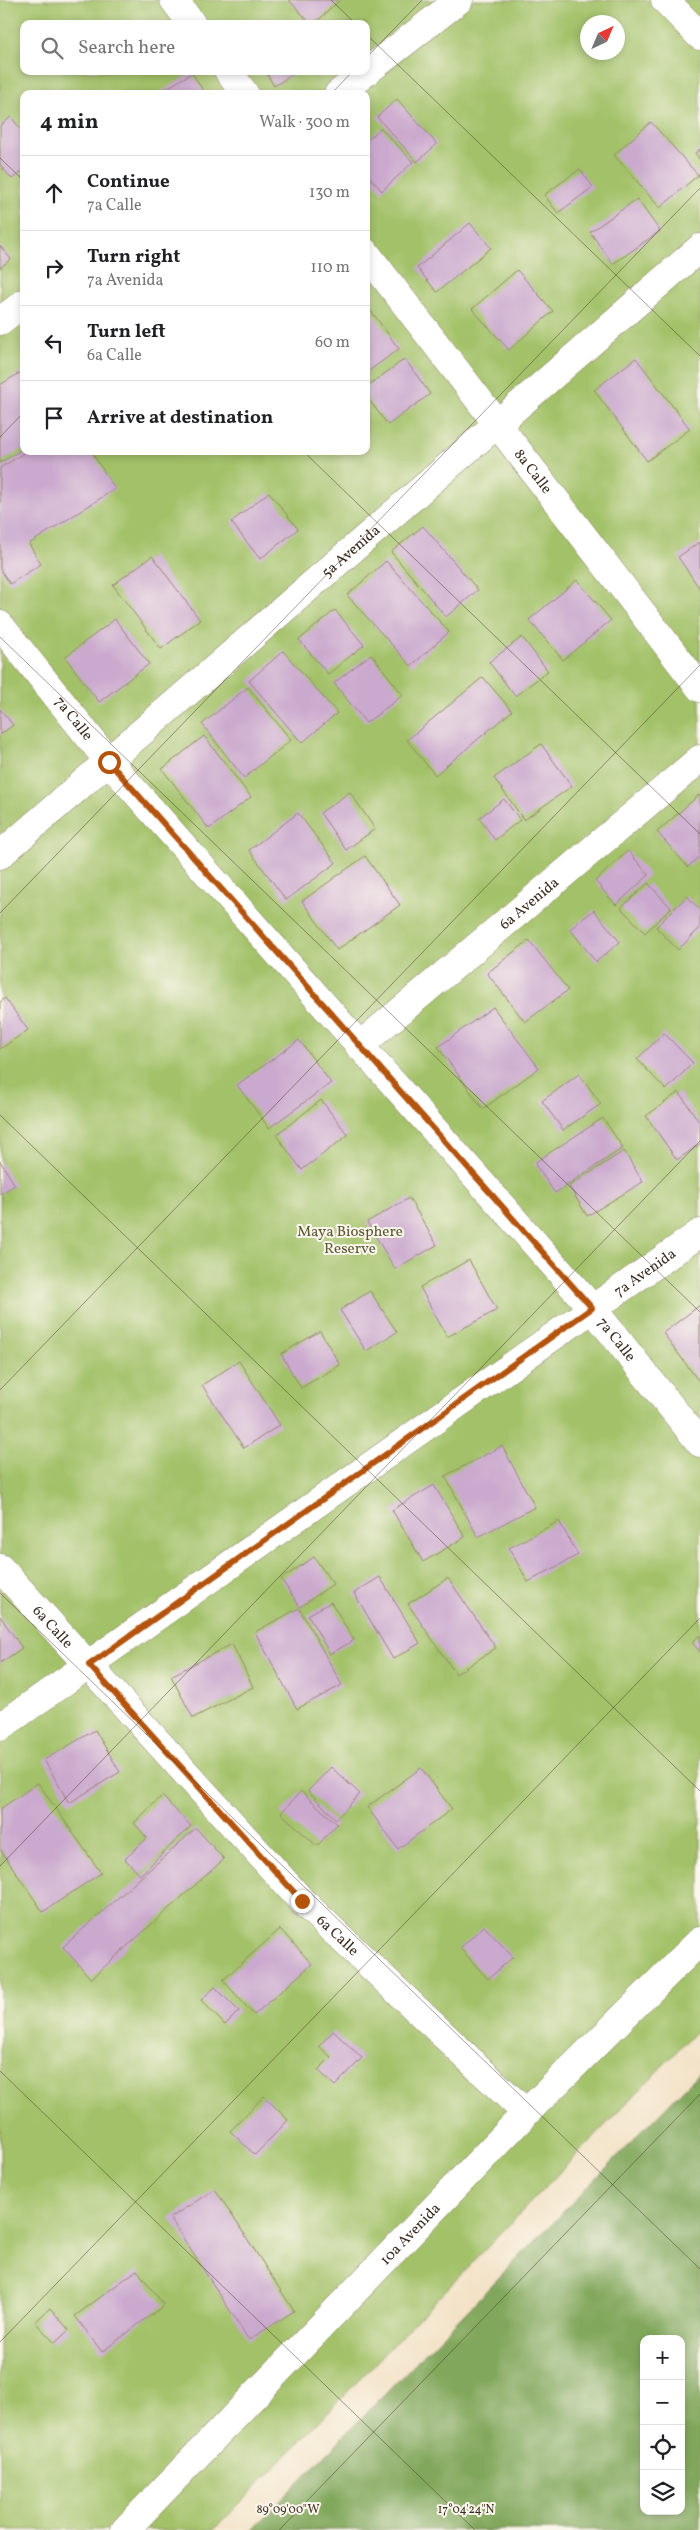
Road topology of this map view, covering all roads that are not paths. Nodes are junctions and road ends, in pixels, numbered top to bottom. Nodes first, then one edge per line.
1 (174, 0) edge
2 (459, 0) edge
3 (665, 0) edge
4 (189, 20) edge
5 (700, 36) edge
6 (370, 69) edge
7 (231, 75) edge
8 (362, 75) edge
9 (242, 90) edge
10 (343, 90) edge
11 (700, 248) edge
12 (370, 258) edge
13 (20, 307) edge
14 (0, 321) edge
15 (498, 425) junction
16 (0, 625) edge
17 (700, 688) edge
18 (700, 759) edge
19 (109, 762) junction
20 (0, 855) edge
21 (359, 1046) junction
22 (700, 1233) edge
23 (592, 1308) junction
24 (700, 1442) edge
25 (0, 1568) edge
26 (89, 1665) junction
27 (0, 1727) edge
28 (700, 1941) edge
29 (526, 2112) junction
30 (126, 2530) edge

1 - 4 street
2 - 6 street
3 - 5 street
7 - 9 street
8 - 10 street
11 - 15 street, 5a Avenida
12 - 15 street, 8a Calle
13 - 14 street
15 - 17 street, 8a Calle
15 - 19 street, 5a Avenida
16 - 19 street, 7a Calle
18 - 21 street, 6a Avenida
19 - 20 street, 5a Avenida
19 - 21 street, 7a Calle
21 - 23 street, 7a Calle
22 - 23 street, 7a Avenida
23 - 24 street, 7a Calle
23 - 26 street, 7a Avenida
25 - 26 street, 6a Calle
26 - 27 street, 7a Avenida
26 - 29 street, 6a Calle
28 - 29 street, 10a Avenida
29 - 30 street, 10a Avenida

